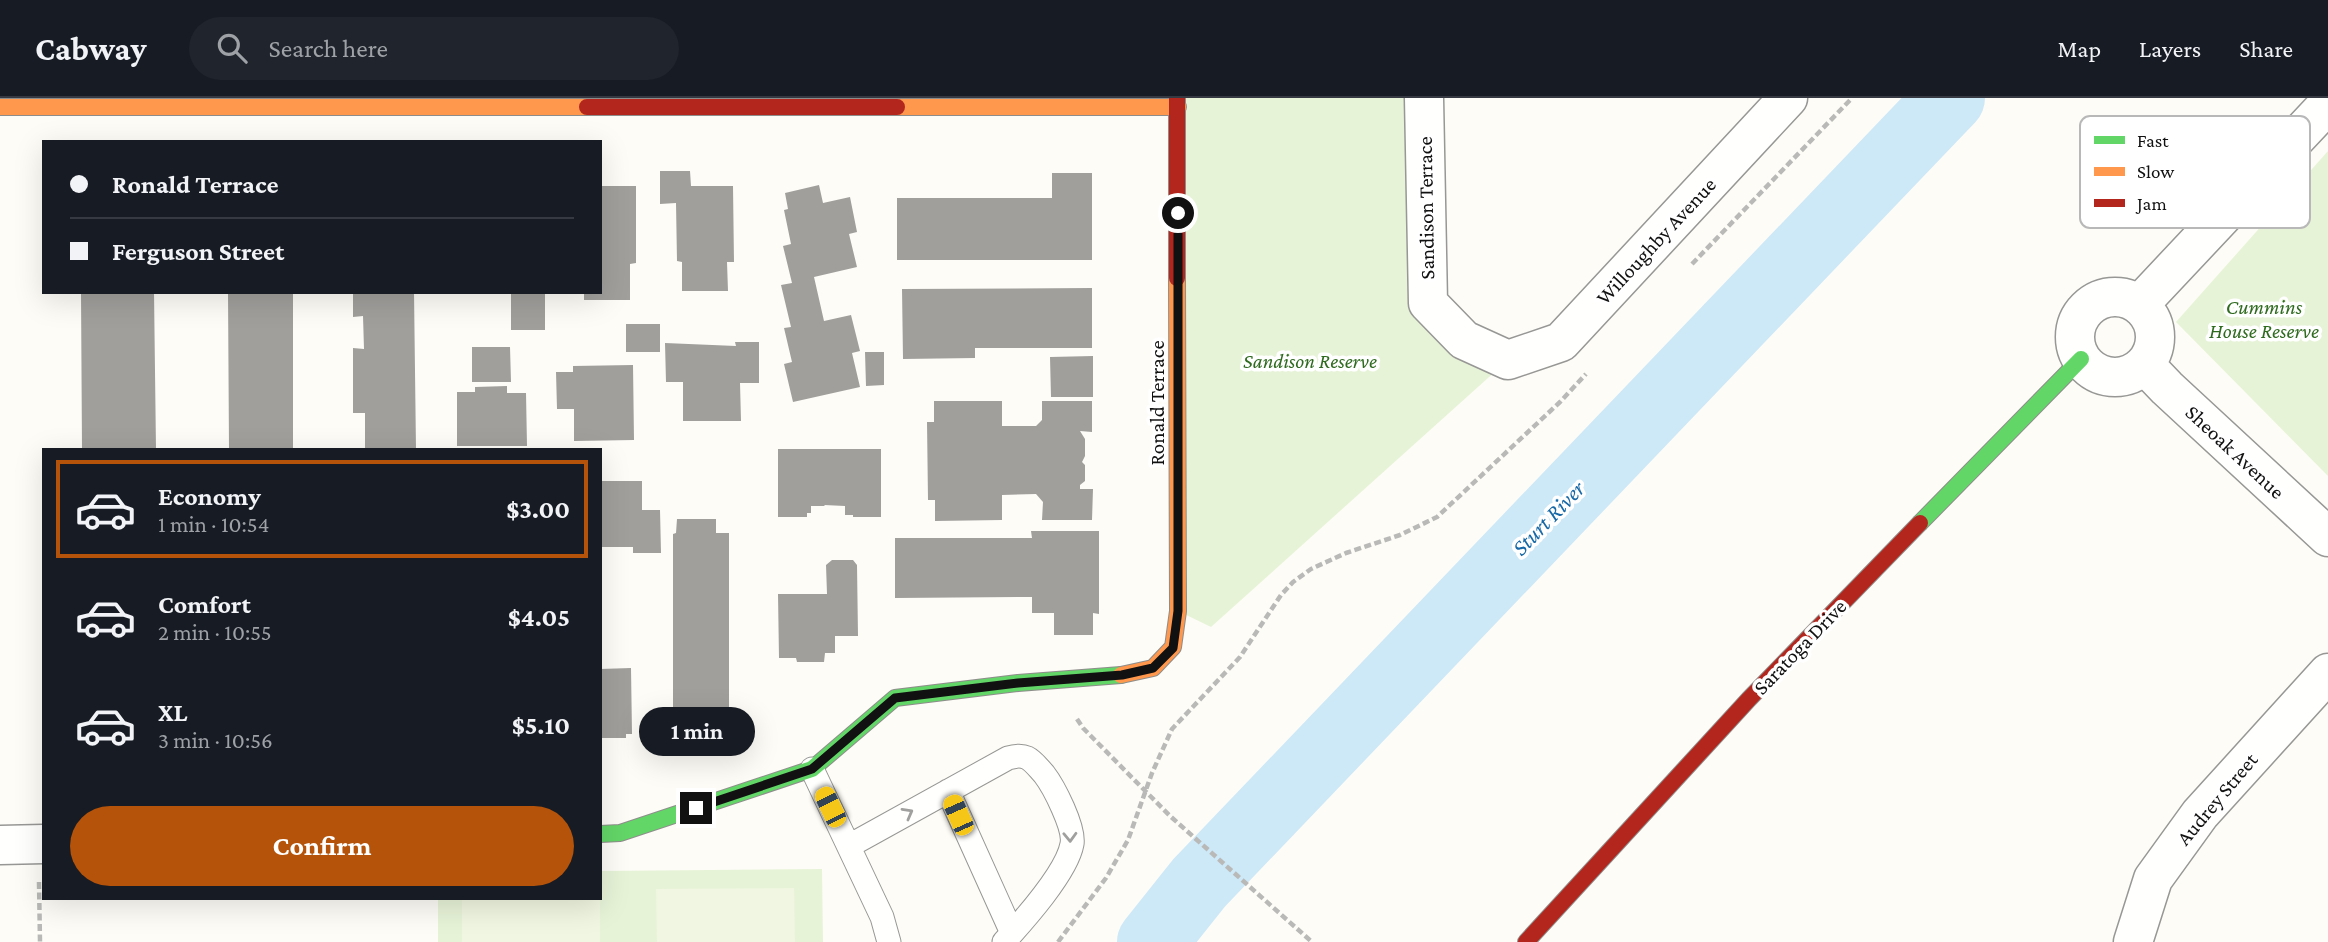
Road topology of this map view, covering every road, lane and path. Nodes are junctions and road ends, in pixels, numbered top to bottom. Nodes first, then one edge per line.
1 (1424, 98) edge
2 (1788, 98) edge
3 (1853, 98) edge
4 (1177, 102) edge
5 (2328, 104) edge
6 (0, 107) edge
7 (2310, 123) edge
8 (2211, 228) edge
9 (1690, 266) dead end
10 (2139, 305) junction
11 (2081, 359) junction
12 (1508, 360) joint
13 (2145, 365) junction
14 (1588, 372) dead end
15 (2328, 537) edge
16 (2328, 673) edge
17 (1055, 681) junction
18 (812, 769) junction
19 (1145, 790) junction
20 (948, 791) junction
21 (602, 834) edge
22 (0, 845) edge
23 (849, 846) junction
24 (42, 860) edge
25 (1008, 938) edge
26 (40, 942) edge
27 (889, 942) edge
28 (1058, 942) edge
29 (1312, 942) edge
30 (1526, 942) edge
31 (2133, 942) edge

1 - 12 street, Sandison Terrace
2 - 12 street, Willoughby Avenue
3 - 9 path
4 - 6 street
4 - 17 street, Ronald Terrace
5 - 7 street
8 - 10 street
10 - 11 street
10 - 13 street
11 - 13 street
11 - 30 street, Saratoga Drive
13 - 15 street, Sheoak Avenue
14 - 19 path
16 - 31 street, Audrey Street
17 - 18 street, Ronald Terrace
17 - 19 path
18 - 21 street
18 - 23 lane
19 - 28 path
19 - 29 path
23 -> 20 lane
20 - 25 lane
20 -> 25 lane
22 - 24 street
23 - 27 lane
24 - 26 path

